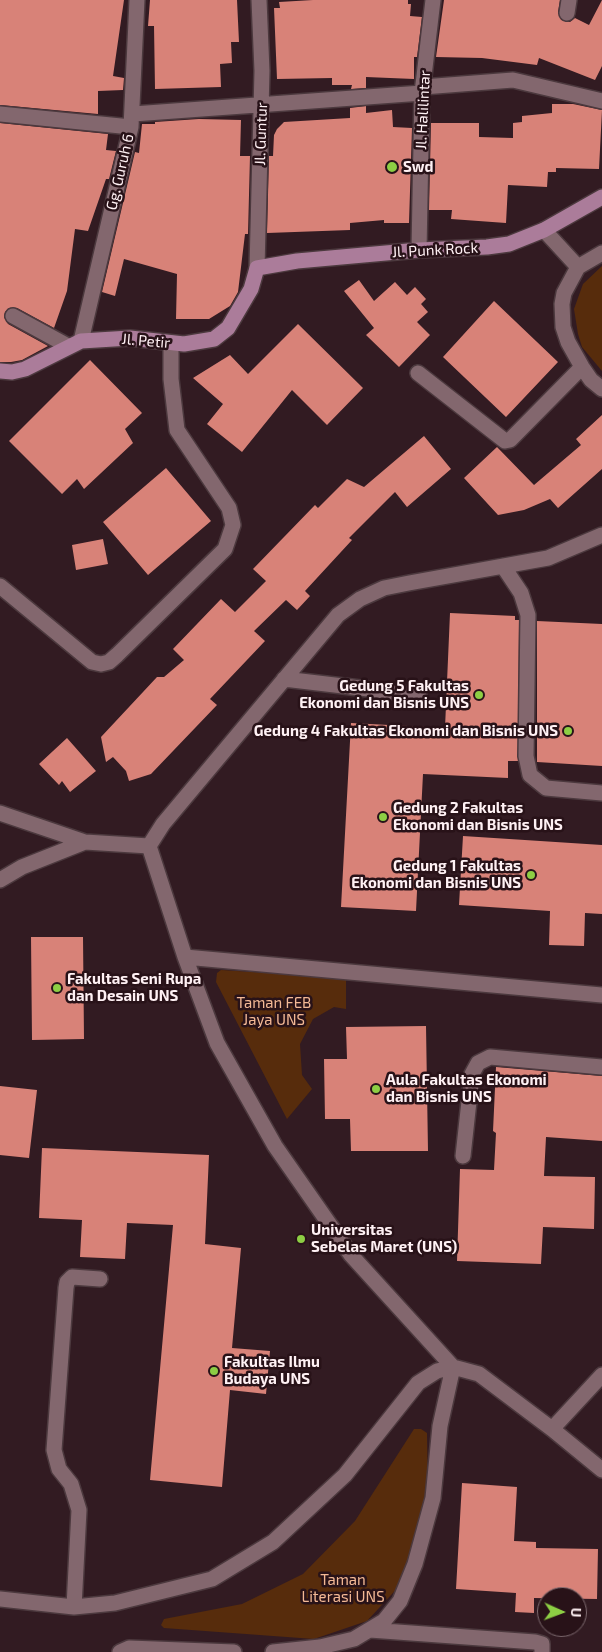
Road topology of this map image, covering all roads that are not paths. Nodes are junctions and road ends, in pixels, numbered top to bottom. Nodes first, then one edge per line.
1 (137, 0) edge
2 (259, 0) edge
3 (433, 0) edge
4 (423, 90) junction
5 (602, 101) edge
6 (261, 106) junction
7 (0, 114) edge
8 (132, 120) junction
9 (602, 197) edge
10 (544, 230) junction
11 (419, 250) junction
12 (602, 253) edge
13 (578, 267) junction
14 (257, 268) junction
15 (13, 316) dead end
16 (74, 343) junction
17 (171, 343) junction
18 (582, 367) junction
19 (0, 371) edge
20 (418, 373) dead end
21 (602, 389) edge
22 (602, 535) edge
23 (503, 566) junction
24 (0, 586) edge
25 (284, 679) junction
26 (419, 695) dead end
27 (602, 793) edge
28 (0, 812) edge
29 (85, 842) junction
30 (149, 846) junction
31 (0, 880) edge
32 (185, 957) junction
33 (602, 995) edge
34 (602, 1067) edge
35 (463, 1156) dead end
36 (100, 1279) dead end
37 (453, 1367) junction
38 (602, 1375) edge
39 (552, 1429) junction
40 (602, 1470) edge
41 (0, 1600) edge
42 (74, 1607) junction
43 (370, 1630) junction
44 (120, 1652) edge
45 (234, 1652) edge
46 (273, 1652) edge
47 (542, 1652) edge

1 - 8 street, Gg. Guruh 6
2 - 6 street, Jl. Guntur
3 - 4 street, Jl. Halilintar
4 - 5 street
4 - 6 street
4 - 11 street, Jl. Halilintar
6 - 8 street
6 - 14 street, Jl. Guntur
7 - 8 street
8 - 16 street, Gg. Guruh 6
9 - 10 main road, Jl. Punk Rock
10 - 11 main road, Jl. Punk Rock
10 - 13 street
11 - 14 main road, Jl. Punk Rock
12 - 13 street
13 - 18 street
14 - 17 main road, Jl. Petir
15 - 16 street
16 - 17 main road, Jl. Petir
16 - 19 main road, Jl. Petir
17 - 24 street
18 - 20 street
18 - 21 street
22 - 23 street
23 - 25 street
23 - 27 street
25 - 26 street
25 - 30 street
28 - 29 street
29 - 30 street
29 - 31 street
30 - 32 street
32 - 33 street
32 - 37 street
34 - 35 street
36 - 42 street
37 - 39 street
37 - 42 street
37 - 43 street
38 - 39 street
39 - 40 street
41 - 42 street
43 - 46 street
43 - 47 street
44 - 45 street

